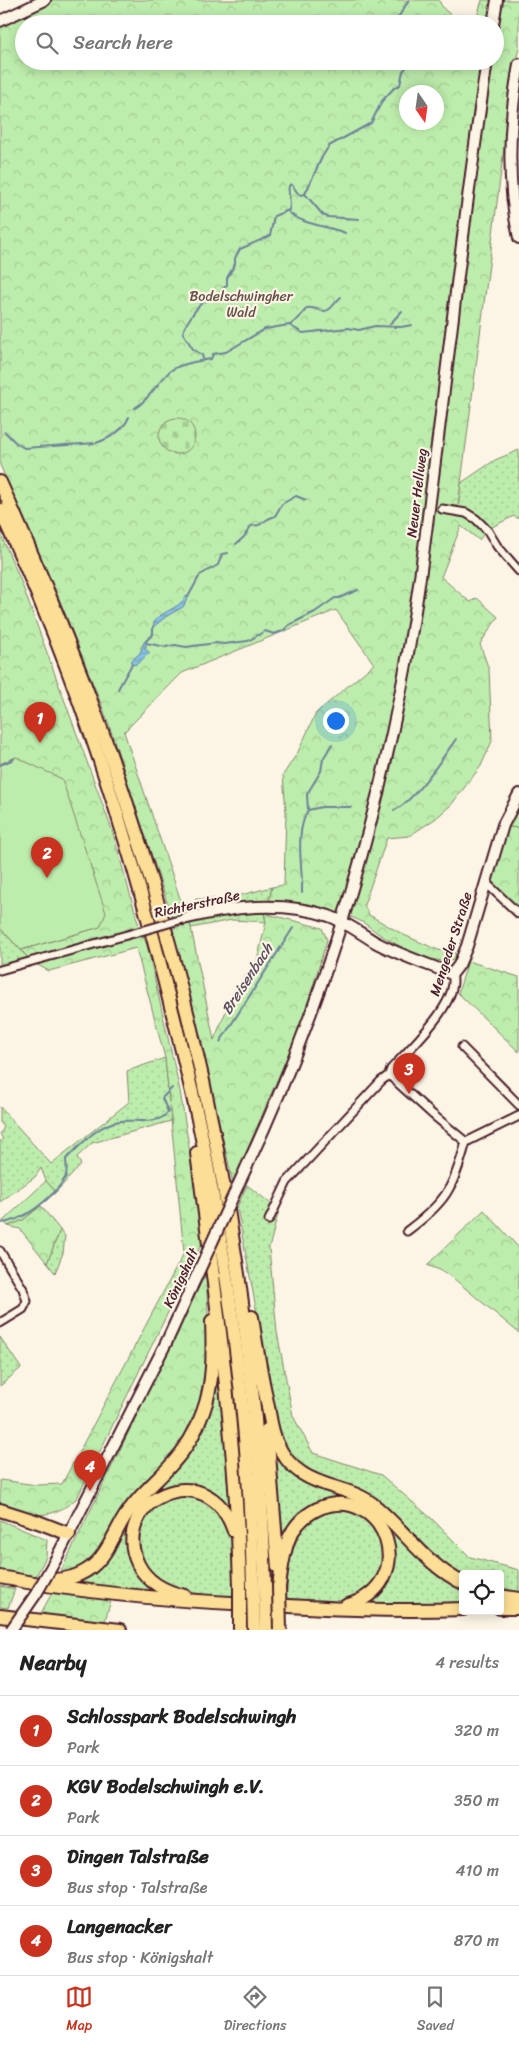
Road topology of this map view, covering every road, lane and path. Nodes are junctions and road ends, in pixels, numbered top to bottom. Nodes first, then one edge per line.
1 (45, 0) edge
2 (497, 0) edge
3 (494, 15) edge
4 (0, 21) edge
5 (519, 64) edge
6 (486, 70) edge
7 (519, 238) edge
8 (0, 482) edge
9 (442, 509) dead end
10 (0, 510) edge
11 (519, 571) edge
12 (519, 794) edge
13 (485, 882) junction
14 (519, 914) edge
15 (183, 919) joint
16 (343, 922) junction
17 (0, 970) edge
18 (452, 974) junction
19 (462, 1047) dead end
20 (186, 1066) junction
21 (390, 1075) junction
22 (519, 1106) edge
23 (519, 1117) edge
24 (466, 1142) junction
25 (229, 1217) junction
26 (270, 1220) dead end
27 (406, 1231) dead end
28 (0, 1251) edge
29 (213, 1274) junction
30 (0, 1323) edge
31 (261, 1372) junction
32 (0, 1510) edge
33 (69, 1534) junction
34 (239, 1555) junction
35 (0, 1577) edge
36 (459, 1581) edge
37 (259, 1586) junction
38 (279, 1586) junction
39 (504, 1597) edge
40 (519, 1599) edge
41 (209, 1602) junction
42 (504, 1608) edge
43 (519, 1608) edge
44 (330, 1609) junction
45 (459, 1610) edge
46 (0, 1616) edge
47 (11, 1630) edge
48 (42, 1630) edge
49 (120, 1630) edge
50 (240, 1630) edge
51 (254, 1630) edge
52 (266, 1630) edge
53 (280, 1630) edge

1 - 4 main road
2 - 3 main road
5 - 7 main road
6 - 16 main road, Neuer Hellweg
8 - 25 highway
9 - 11 street
10 - 20 highway
12 - 13 main road, Mengeder Straße
13 - 14 street
13 - 18 main road, Mengeder Straße
15 - 16 main road, Richterstraße
15 - 17 street, Richterstraße, bridge
16 - 18 main road, Richterstraße
16 - 33 main road, Königshalt, bridge
18 - 21 street, Mengeder Straße
19 - 22 street
20 - 29 highway
20 - 37 highway
21 - 24 street
21 - 26 street, Mengeder Straße
23 - 24 street
24 - 27 street
25 - 31 highway
25 - 37 highway
28 - 30 street
29 - 34 highway
29 - 35 highway
31 - 36 highway
31 - 38 highway
32 - 33 highway
33 - 47 main road, Königshalt, bridge
34 - 41 highway
34 - 50 highway, bridge
35 - 41 highway
37 - 51 highway, bridge
37 - 52 highway, bridge
38 - 44 highway
38 - 53 highway, bridge
39 - 40 highway
41 - 44 highway
42 - 43 highway
44 - 45 highway
46 - 48 highway
46 - 49 highway

